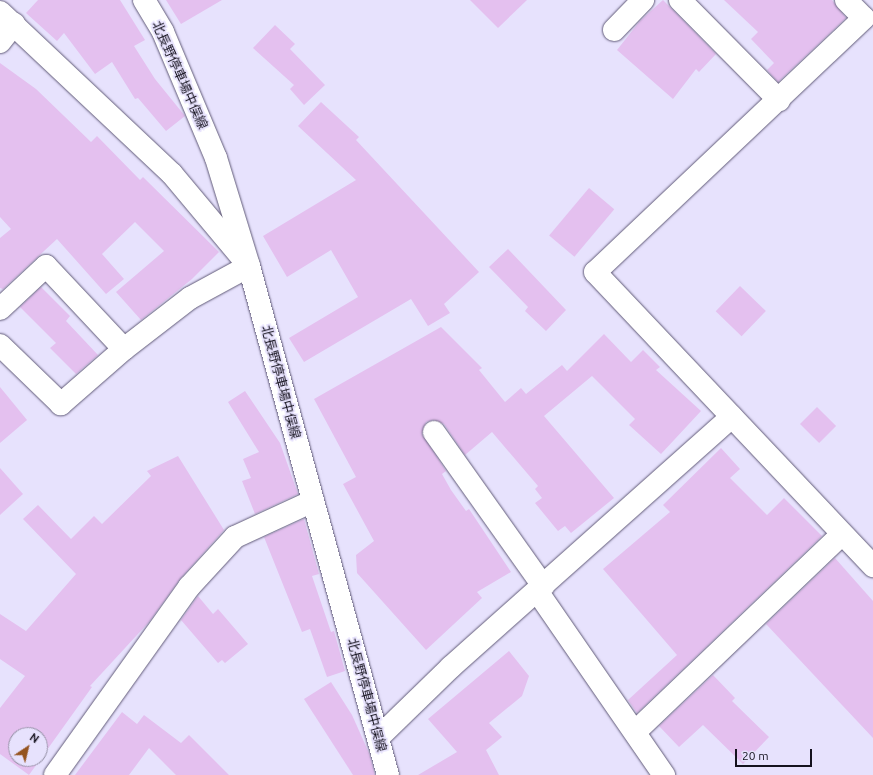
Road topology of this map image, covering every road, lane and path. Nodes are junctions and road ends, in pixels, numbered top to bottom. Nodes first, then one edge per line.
1 (144, 0) edge
2 (643, 0) edge
3 (680, 0) edge
4 (846, 0) edge
5 (7, 18) edge
6 (614, 30) dead end
7 (0, 42) edge
8 (779, 100) junction
9 (249, 266) junction
10 (0, 309) edge
11 (0, 345) edge
12 (124, 349) junction
13 (732, 417) junction
14 (434, 432) dead end
15 (313, 501) junction
16 (842, 534) junction
17 (873, 566) edge
18 (540, 588) junction
19 (635, 732) junction
20 (379, 737) junction
21 (55, 775) edge
22 (388, 775) edge
23 (664, 775) edge

1 - 9 street, 北長野停車場中俣線
2 - 6 street
3 - 8 street
4 - 8 street
5 - 7 street
5 - 9 street
8 - 13 street
9 - 12 street
9 - 15 street, 北長野停車場中俣線
10 - 12 street
11 - 12 street
13 - 16 street
13 - 18 street
14 - 18 street
15 - 20 street, 北長野停車場中俣線
15 - 21 street
16 - 17 street
16 - 19 street
18 - 19 street
18 - 20 street
19 - 23 street
20 - 22 street, 北長野停車場中俣線

